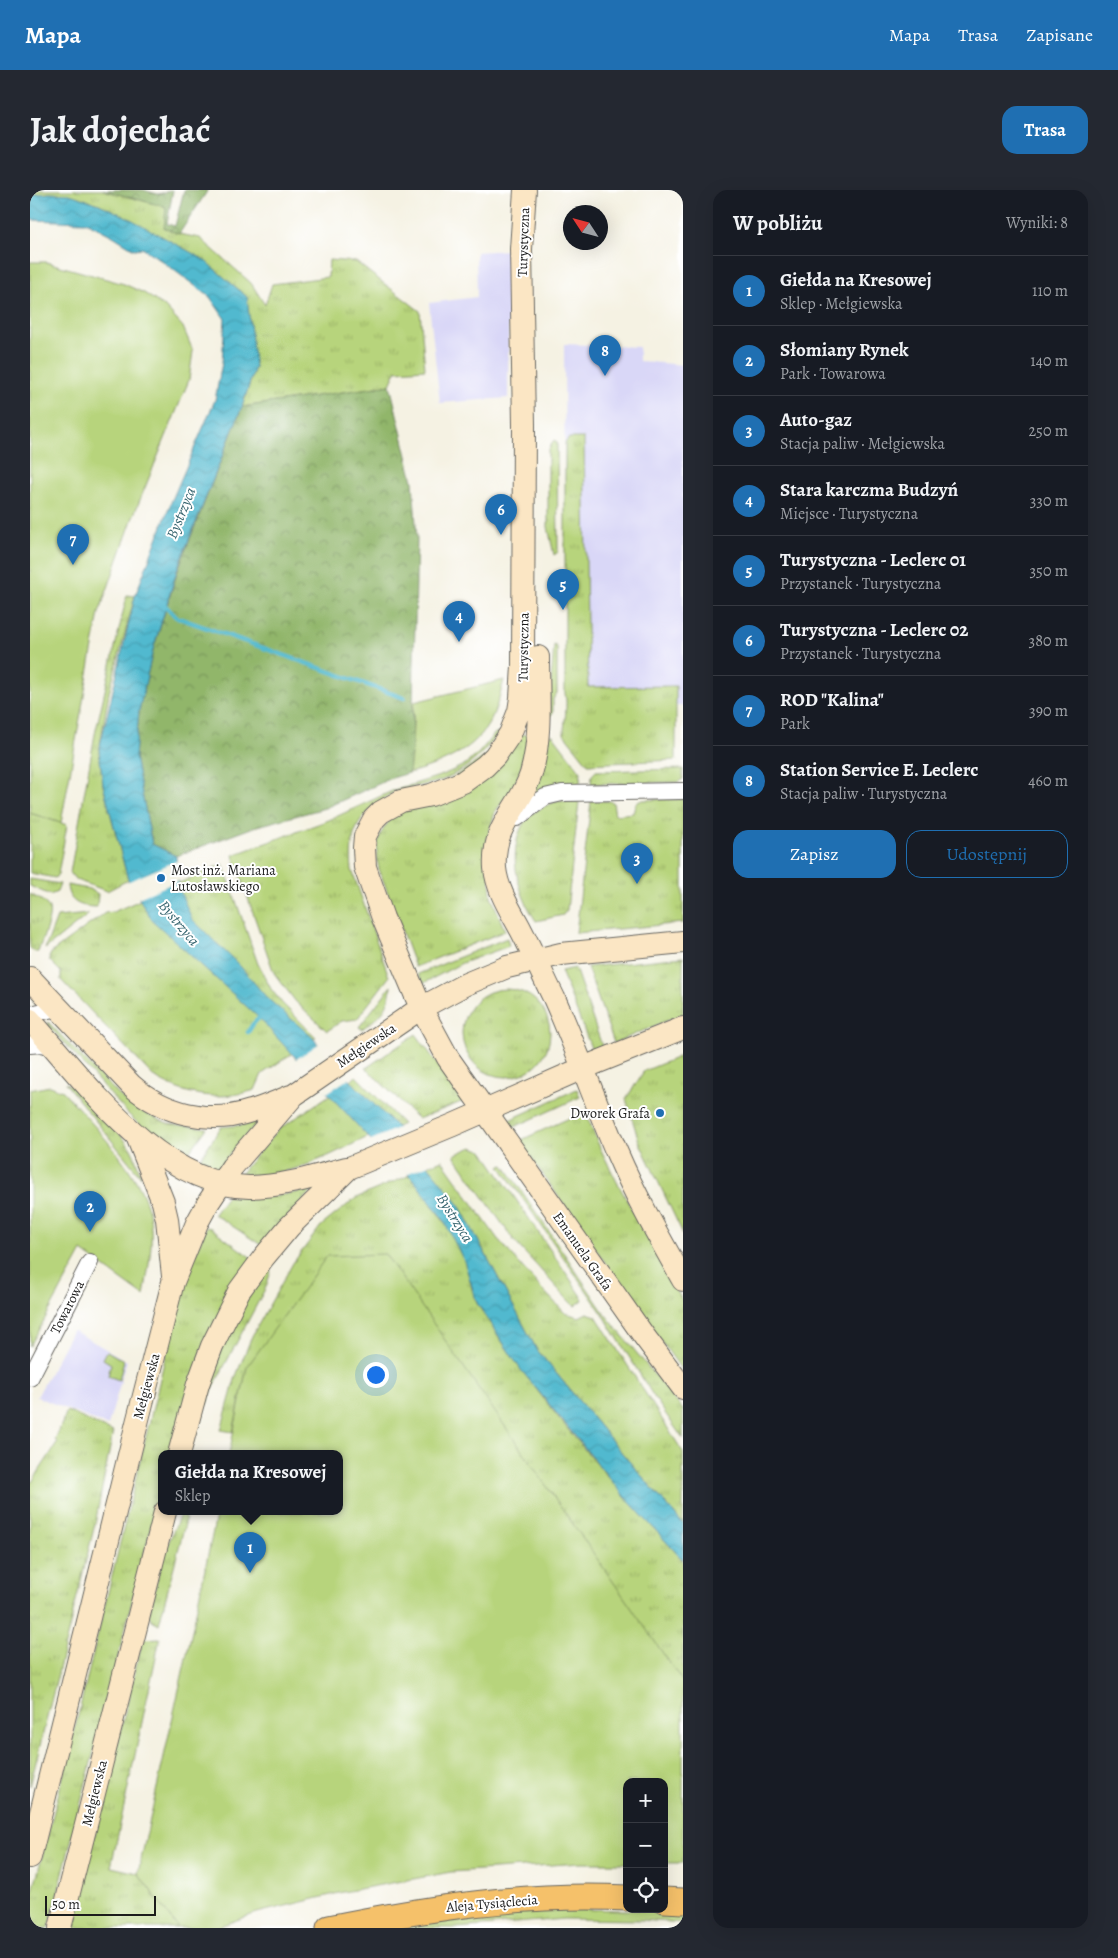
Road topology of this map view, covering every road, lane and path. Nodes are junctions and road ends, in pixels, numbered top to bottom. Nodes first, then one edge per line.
1 (525, 190) edge
2 (530, 190) edge
3 (683, 791) edge
4 (507, 816) junction
5 (683, 942) edge
6 (536, 959) junction
7 (30, 978) edge
8 (58, 1008) junction
9 (421, 1008) junction
10 (30, 1014) edge
11 (30, 1020) edge
12 (683, 1028) edge
13 (30, 1044) edge
14 (54, 1047) junction
15 (583, 1068) junction
16 (294, 1095) junction
17 (486, 1111) junction
18 (136, 1136) junction
19 (349, 1168) junction
20 (221, 1182) junction
21 (90, 1262) dead end
22 (683, 1280) edge
23 (174, 1282) junction
24 (30, 1378) edge
25 (683, 1388) edge
26 (180, 1450) edge
27 (164, 1515) edge
28 (30, 1857) edge
29 (623, 1898) edge
30 (668, 1900) edge
31 (683, 1901) edge
32 (60, 1928) edge
33 (329, 1928) edge

1 - 9 main road, Turystyczna
2 - 4 main road, Turystyczna
3 - 4 street
4 - 6 main road, Turystyczna
5 - 6 main road
6 - 9 main road, Mełgiewska
6 - 15 main road, Turystyczna
7 - 8 main road
8 - 10 street
8 - 16 main road
9 - 16 main road, Mełgiewska
9 - 17 main road, Turystyczna
11 - 14 main road
12 - 15 main road
13 - 14 street
14 - 18 main road
15 - 17 main road
15 - 22 main road
16 - 20 main road, Mełgiewska
17 - 19 main road
17 - 25 main road, Emanuela Grafa
18 - 20 main road
18 - 23 main road
19 - 20 main road
19 - 26 main road
20 - 23 main road, Mełgiewska
21 - 24 street, Towarowa
23 - 28 main road, Mełgiewska
27 - 32 main road, Mełgiewska
29 - 33 main road, Aleja Tysiąclecia
30 - 31 main road

